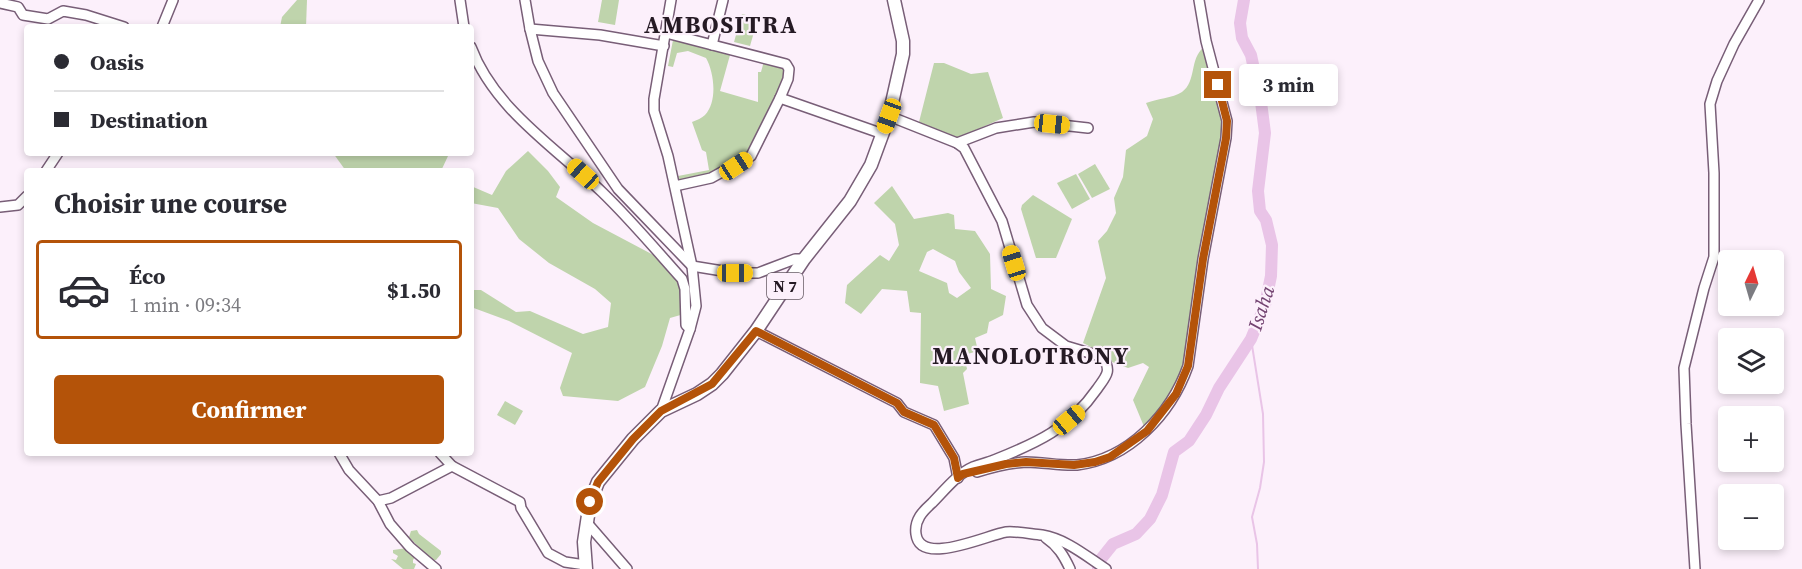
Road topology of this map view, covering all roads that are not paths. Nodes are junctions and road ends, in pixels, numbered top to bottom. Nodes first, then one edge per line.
1 (173, 0) edge
2 (460, 0) edge
3 (525, 0) edge
4 (671, 0) edge
5 (722, 0) edge
6 (1199, 0) edge
7 (1759, 0) edge
8 (892, 1) edge
9 (0, 3) edge
10 (114, 24) edge
11 (163, 24) edge
12 (464, 24) edge
13 (530, 29) junction
14 (666, 33) junction
15 (712, 45) junction
16 (664, 46) junction
17 (474, 53) edge
18 (780, 98) junction
19 (889, 116) junction
20 (1088, 128) dead end
21 (883, 134) junction
22 (957, 142) junction
23 (675, 186) junction
24 (24, 199) edge
25 (0, 207) edge
26 (804, 259) junction
27 (692, 266) junction
28 (690, 329) junction
29 (756, 331) junction
30 (661, 411) junction
31 (341, 456) edge
32 (443, 456) edge
33 (452, 466) junction
34 (961, 476) junction
35 (378, 501) junction
36 (588, 524) junction
37 (1041, 535) junction
38 (586, 567) edge
39 (436, 569) edge
40 (627, 569) edge
41 (1070, 569) edge
42 (1105, 569) edge
43 (1695, 569) edge

1 - 11 street
2 - 12 street
3 - 13 street
4 - 14 street
5 - 15 street
6 - 34 street
7 - 43 street
8 - 19 main road, N 7
9 - 10 street
13 - 16 street
13 - 27 street
14 - 15 street
14 - 16 street
15 - 18 street
16 - 23 street
17 - 28 street
18 - 21 street
18 - 23 street
19 - 21 main road, N 7
19 - 22 street
20 - 22 street
21 - 26 main road, N 7
22 - 34 street
23 - 27 street
24 - 25 street
26 - 27 street
26 - 29 main road, N 7
27 - 28 street
28 - 30 street
29 - 30 main road, N 7
29 - 34 street
30 - 36 main road, N 7
31 - 35 street
32 - 33 street
33 - 35 street
33 - 38 street
34 - 37 street
35 - 39 street
36 - 38 main road, N 7
36 - 40 street
37 - 41 street
37 - 42 street

